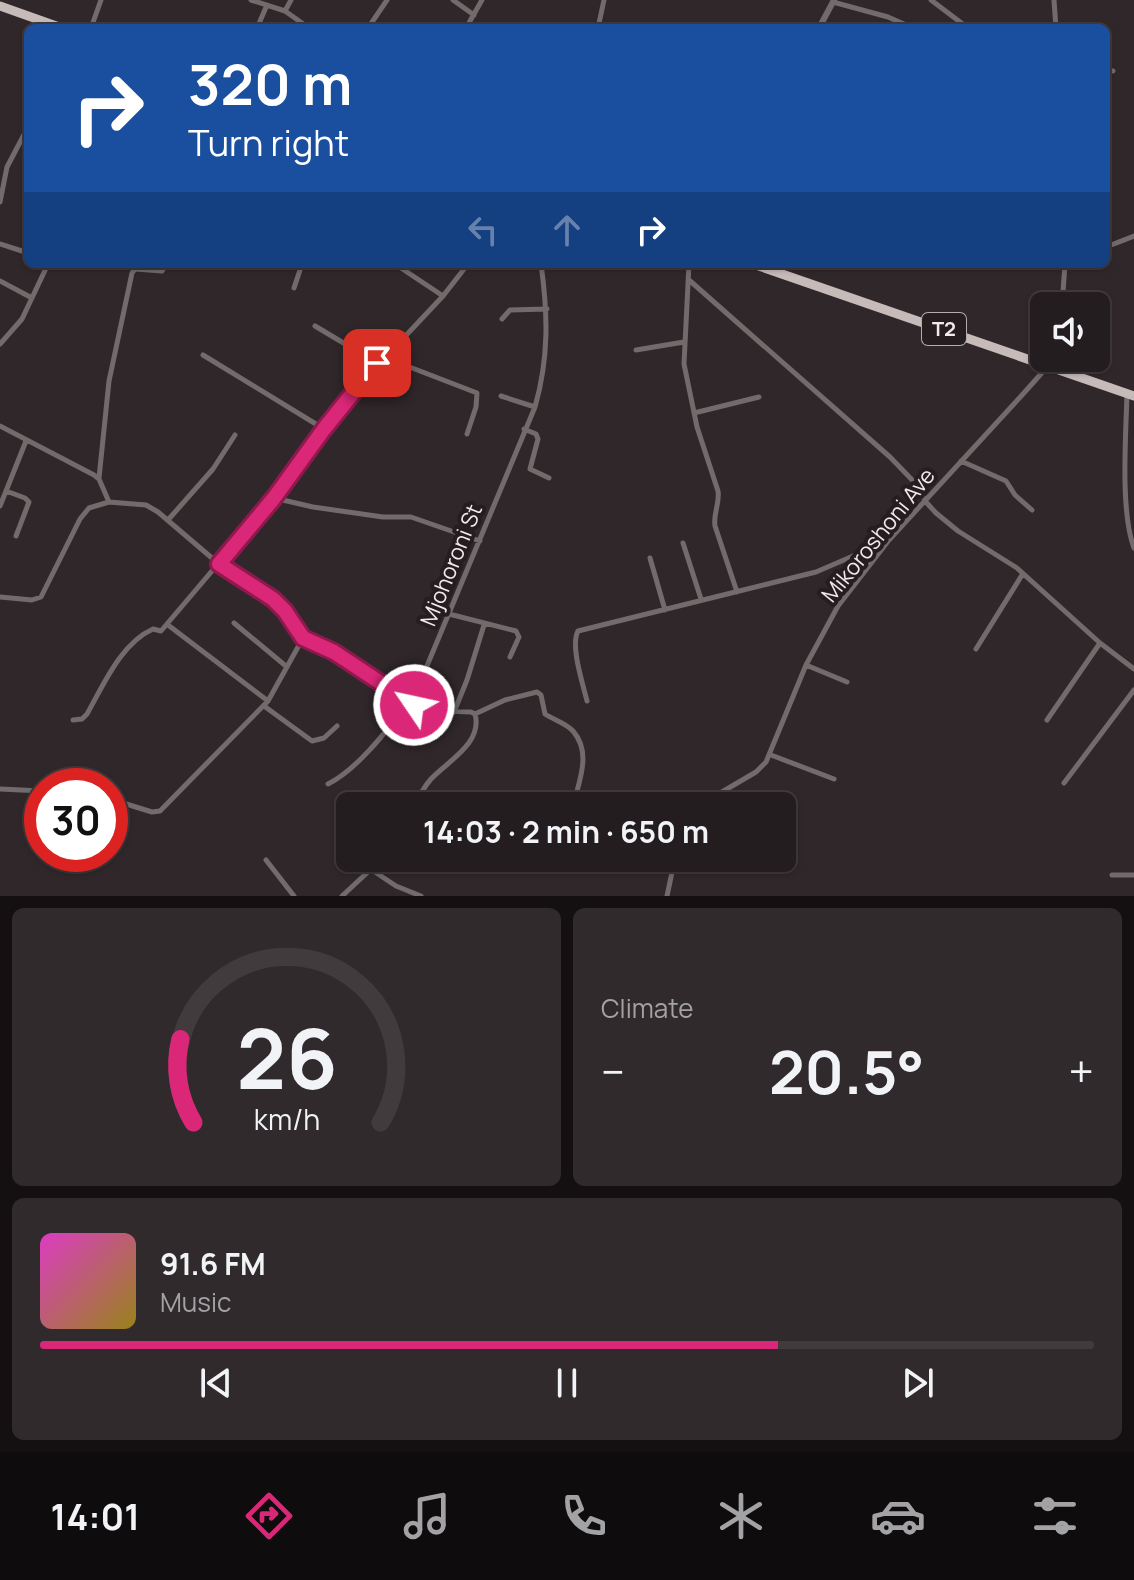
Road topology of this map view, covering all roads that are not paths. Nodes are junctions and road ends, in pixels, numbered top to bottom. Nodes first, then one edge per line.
1 (101, 0) edge
2 (251, 0) edge
3 (291, 0) edge
4 (387, 0) edge
5 (453, 0) edge
6 (482, 0) edge
7 (604, 0) edge
8 (931, 0) edge
9 (1054, 0) edge
10 (833, 1) edge
11 (267, 5) junction
12 (0, 6) edge
13 (285, 11) junction
14 (474, 15) junction
15 (51, 24) edge
16 (92, 24) edge
17 (259, 24) edge
18 (303, 24) edge
19 (371, 24) edge
20 (468, 24) edge
21 (599, 24) edge
22 (821, 24) edge
23 (904, 24) edge
24 (963, 24) edge
25 (1056, 24) edge
26 (24, 135) edge
27 (0, 202) edge
28 (1134, 236) edge
29 (0, 244) edge
30 (1110, 245) edge
31 (24, 252) edge
32 (46, 268) edge
33 (140, 268) edge
34 (140, 268) edge
35 (164, 268) edge
36 (301, 268) edge
37 (401, 268) edge
38 (465, 268) edge
39 (542, 268) edge
40 (689, 268) edge
41 (765, 268) edge
42 (1065, 268) edge
43 (689, 280) junction
44 (0, 281) edge
45 (294, 288) dead end
46 (1063, 292) edge
47 (443, 296) junction
48 (32, 298) junction
49 (547, 309) junction
50 (502, 319) dead end
51 (315, 326) dead end
52 (684, 342) junction
53 (0, 344) edge
54 (636, 350) dead end
55 (203, 355) dead end
56 (387, 355) junction
57 (1030, 356) edge
58 (377, 363) junction
59 (1040, 372) edge
60 (1074, 372) edge
61 (1130, 395) edge
62 (501, 396) dead end
63 (759, 397) dead end
64 (535, 407) junction
65 (694, 413) junction
66 (0, 426) edge
67 (324, 429) junction
68 (524, 429) junction
69 (467, 434) dead end
70 (235, 435) dead end
71 (26, 441) junction
72 (961, 461) junction
73 (549, 478) dead end
74 (99, 479) junction
75 (6, 491) junction
76 (274, 498) junction
77 (925, 501) junction
78 (109, 502) junction
79 (0, 506) edge
80 (1032, 510) dead end
81 (168, 520) junction
82 (16, 536) dead end
83 (889, 540) junction
84 (480, 541) junction
85 (683, 543) dead end
86 (1134, 548) edge
87 (650, 558) dead end
88 (219, 564) junction
89 (1022, 575) junction
90 (737, 592) junction
91 (0, 597) edge
92 (701, 599) junction
93 (665, 610) junction
94 (449, 614) junction
95 (234, 623) dead end
96 (168, 625) junction
97 (484, 625) junction
98 (303, 638) junction
99 (1100, 643) junction
100 (976, 649) dead end
101 (510, 657) dead end
102 (806, 665) junction
103 (287, 667) junction
104 (1134, 669) edge
105 (847, 682) dead end
106 (1134, 690) edge
107 (587, 701) dead end
108 (266, 704) junction
109 (411, 704) junction
110 (454, 712) junction
111 (475, 714) junction
112 (73, 720) dead end
113 (1047, 720) dead end
114 (337, 726) dead end
115 (771, 755) junction
116 (834, 779) dead end
117 (1064, 783) dead end
118 (328, 784) dead end
119 (0, 789) edge
120 (24, 790) edge
121 (424, 792) edge
122 (576, 792) edge
123 (722, 792) edge
124 (128, 806) edge
125 (266, 860) dead end
126 (370, 872) edge
127 (375, 872) edge
128 (672, 872) edge
129 (1112, 875) dead end
130 (1134, 875) edge
131 (294, 896) edge
132 (342, 896) edge
133 (421, 896) edge
134 (667, 896) edge

1 - 16 street
2 - 11 street
3 - 13 street
4 - 19 street
5 - 14 street
6 - 14 street
7 - 21 street
8 - 24 street
9 - 25 street
10 - 22 street
10 - 23 street
11 - 13 street
11 - 17 street
12 - 15 highway
13 - 18 street
14 - 20 street
26 - 27 street
28 - 30 street
29 - 31 street
32 - 48 street
33 - 74 street
34 - 35 street
36 - 45 street
37 - 47 street
38 - 47 street
39 - 49 street, Mjohoroni St
40 - 43 street
41 - 57 highway, T2
42 - 46 street
43 - 52 street
43 - 77 street
44 - 48 street
47 - 56 street
48 - 53 street
49 - 50 street
49 - 64 street, Mjohoroni St
51 - 58 street
52 - 54 street
52 - 65 street
55 - 67 street
56 - 58 street
56 - 69 street
58 - 67 street
59 - 72 street, Mikoroshoni Ave
60 - 61 highway, T2
61 - 86 street
62 - 64 street
63 - 65 street
64 - 68 street, Mjohoroni St
65 - 90 street
66 - 71 street
67 - 76 street
68 - 73 street
68 - 84 street, Mjohoroni St
70 - 81 street
71 - 74 street
71 - 75 street
72 - 77 street, Mikoroshoni Ave
72 - 80 street
74 - 78 street
75 - 79 street
75 - 82 street
76 - 84 street
76 - 88 street
77 - 83 street, Mikoroshoni Ave
77 - 89 street
78 - 81 street
78 - 91 street
81 - 88 street
83 - 90 street
83 - 102 street, Mikoroshoni Ave
84 - 94 street, Mjohoroni St
85 - 92 street
87 - 93 street
88 - 96 street
88 - 98 street
89 - 99 street
89 - 100 street
90 - 92 street
92 - 93 street
93 - 107 street
94 - 97 street
94 - 109 street, Mjohoroni St
95 - 103 street
96 - 108 street
96 - 112 street
97 - 101 street
97 - 110 street
98 - 103 street
98 - 109 street
99 - 104 street
99 - 113 street
102 - 105 street
102 - 115 street, Mikoroshoni Ave
103 - 108 street
106 - 117 street
108 - 114 street
108 - 124 street
109 - 110 street
109 - 118 street, Mjohoroni St
110 - 111 street
111 - 121 street
111 - 122 street
115 - 116 street
115 - 123 street
119 - 120 street
125 - 131 street
126 - 132 street
127 - 133 street
128 - 134 street
129 - 130 street

